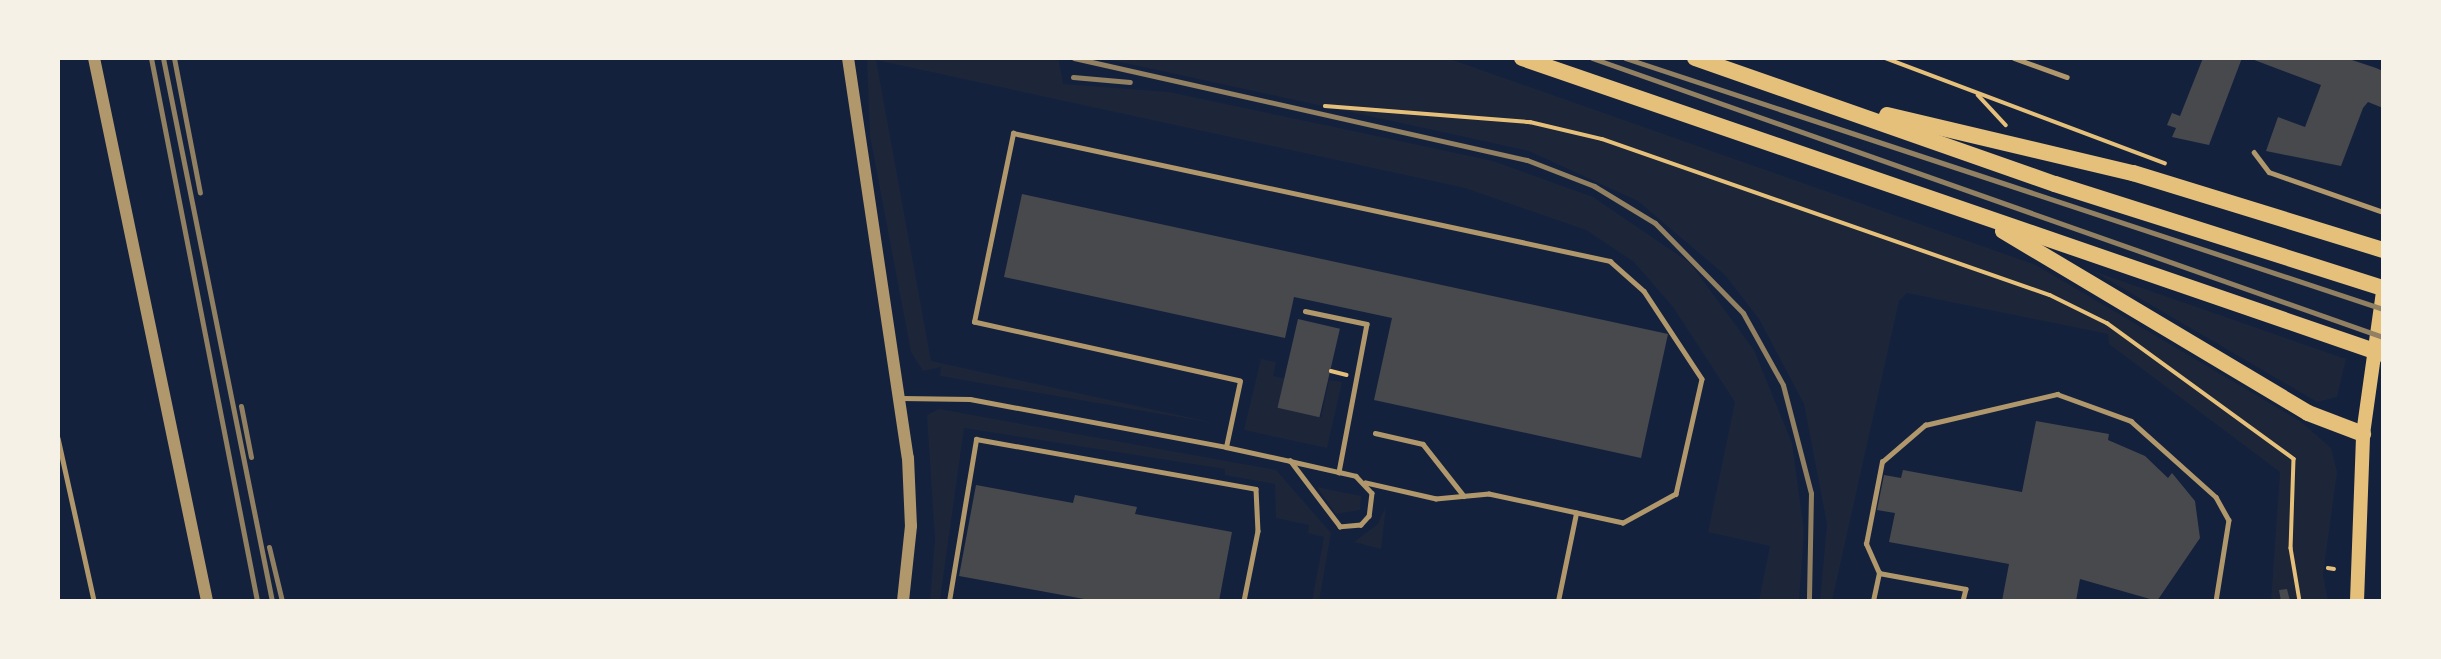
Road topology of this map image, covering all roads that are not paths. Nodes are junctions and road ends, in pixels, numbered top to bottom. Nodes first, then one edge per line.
1 (94, 58) edge
2 (848, 58) edge
3 (1522, 58) edge
4 (1695, 58) edge
5 (2014, 58) edge
6 (2067, 77) dead end
7 (1826, 103) junction
8 (2254, 152) dead end
9 (2383, 212) edge
10 (1983, 218) junction
11 (2383, 250) edge
12 (2383, 289) edge
13 (1305, 311) dead end
14 (2383, 354) edge
15 (901, 398) junction
16 (1375, 433) dead end
17 (2363, 434) junction
18 (58, 438) edge
19 (1226, 447) junction
20 (1290, 461) junction
21 (1339, 472) junction
22 (1366, 483) junction
23 (1464, 497) junction
24 (1576, 513) junction
25 (1879, 573) junction
26 (94, 601) edge
27 (207, 601) edge
28 (904, 601) edge
29 (949, 601) edge
30 (1244, 601) edge
31 (1558, 601) edge
32 (1873, 601) edge
33 (1963, 601) edge
34 (2216, 601) edge
35 (2357, 601) edge

1 - 27 street
2 - 15 street
3 - 10 highway
4 - 7 highway
5 - 6 lane
7 - 11 highway
7 - 12 highway
8 - 9 lane
10 - 14 highway
10 - 17 highway
12 - 17 main road
13 - 21 lane
15 - 19 lane
15 - 28 street
16 - 23 lane
17 - 35 main road
18 - 26 lane
19 - 20 lane
19 - 24 lane
20 - 21 lane
20 - 22 lane
21 - 22 lane
22 - 23 lane
23 - 24 lane
24 - 31 lane
25 - 32 lane
25 - 33 lane
25 - 34 lane
29 - 30 lane

